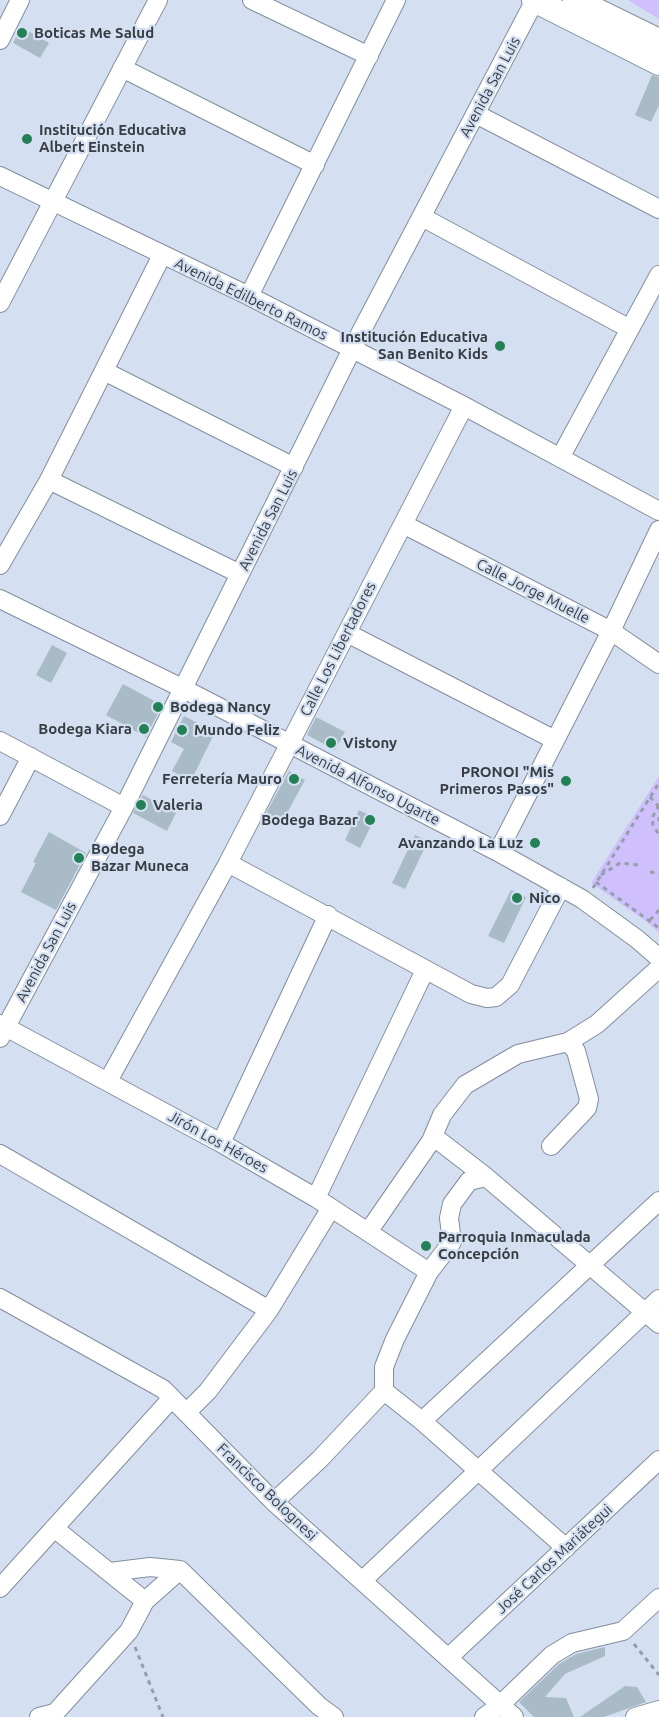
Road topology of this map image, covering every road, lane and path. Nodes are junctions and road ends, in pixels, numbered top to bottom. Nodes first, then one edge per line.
1 (20, 0) edge
2 (158, 0) edge
3 (252, 0) edge
4 (396, 0) edge
5 (535, 0) edge
6 (575, 0) edge
7 (1, 37) edge
8 (659, 41) edge
9 (369, 56) junction
10 (659, 63) edge
11 (122, 68) junction
12 (476, 114) junction
13 (315, 165) junction
14 (0, 176) edge
15 (53, 201) junction
16 (659, 209) edge
17 (422, 217) junction
18 (162, 255) junction
19 (659, 275) edge
20 (249, 296) junction
21 (0, 303) edge
22 (630, 329) junction
23 (352, 349) junction
24 (104, 371) junction
25 (464, 406) junction
26 (560, 458) junction
27 (294, 467) junction
28 (49, 480) junction
29 (659, 511) edge
30 (403, 524) junction
31 (659, 530) edge
32 (0, 565) edge
33 (240, 574) junction
34 (0, 599) edge
35 (611, 631) junction
36 (346, 633) junction
37 (659, 664) edge
38 (184, 689) junction
39 (555, 740) junction
40 (0, 741) edge
41 (289, 745) junction
42 (31, 757) junction
43 (659, 783) edge
44 (650, 797) junction
45 (658, 805) edge
46 (124, 807) junction
47 (0, 816) edge
48 (659, 817) edge
49 (659, 823) edge
50 (659, 835) edge
51 (498, 852) junction
52 (228, 863) junction
53 (639, 865) dead end
54 (650, 872) dead end
55 (659, 873) edge
56 (600, 876) junction
57 (561, 887) junction
58 (659, 910) edge
59 (328, 915) junction
60 (650, 920) junction
61 (659, 928) edge
62 (659, 958) edge
63 (659, 968) edge
64 (425, 970) junction
65 (2, 1030) edge
66 (568, 1042) junction
67 (108, 1081) junction
68 (431, 1141) junction
69 (221, 1143) junction
70 (551, 1146) dead end
71 (0, 1154) edge
72 (486, 1177) junction
73 (659, 1202) edge
74 (324, 1203) junction
75 (368, 1232) junction
76 (588, 1266) junction
77 (429, 1272) junction
78 (0, 1298) edge
79 (659, 1299) edge
80 (269, 1310) junction
81 (645, 1311) junction
82 (659, 1324) edge
83 (384, 1390) junction
84 (172, 1398) junction
85 (186, 1413) junction
86 (422, 1421) junction
87 (659, 1460) edge
88 (478, 1470) junction
89 (274, 1502) junction
90 (54, 1528) junction
91 (566, 1548) junction
92 (180, 1570) junction
93 (110, 1572) junction
94 (363, 1580) junction
95 (0, 1588) edge
96 (659, 1598) edge
97 (145, 1601) junction
98 (129, 1631) junction
99 (623, 1631) junction
100 (448, 1658) junction
101 (659, 1675) edge
102 (659, 1710) edge
103 (313, 1711) edge
104 (506, 1711) edge
105 (39, 1717) edge
106 (164, 1717) edge
107 (334, 1717) edge
108 (484, 1717) edge
109 (635, 1717) edge

1 - 7 street
2 - 11 street
3 - 9 street
4 - 9 street
5 - 10 main road
5 - 12 street, Avenida San Luis
6 - 8 main road
9 - 13 street
11 - 13 street
11 - 15 street
12 - 16 street
12 - 17 street, Avenida San Luis
13 - 20 street
14 - 15 street, Avenida Edilberto Ramos
15 - 18 street, Avenida Edilberto Ramos
15 - 21 street
17 - 22 street
17 - 23 street, Avenida San Luis
18 - 20 street, Avenida Edilberto Ramos
18 - 24 street
19 - 22 street
20 - 23 street, Avenida Edilberto Ramos
22 - 26 street
23 - 25 street, Avenida Edilberto Ramos
23 - 27 street, Avenida San Luis
24 - 27 street
24 - 28 street
25 - 26 street, Avenida Edilberto Ramos
25 - 30 street, Calle Los Libertadores
26 - 29 street, Avenida Edilberto Ramos
27 - 33 street, Avenida San Luis
28 - 32 street
28 - 33 street
30 - 35 street, Calle Jorge Muelle
30 - 36 street, Calle Los Libertadores
31 - 35 street
33 - 38 street, Avenida San Luis
34 - 38 street, Avenida Alfonso Ugarte
35 - 37 street, Calle Jorge Muelle
35 - 39 street
36 - 39 street
36 - 41 street, Calle Los Libertadores
38 - 41 street, Avenida Alfonso Ugarte
38 - 46 street, Avenida San Luis
39 - 51 street
40 - 42 street
41 - 51 street, Avenida Alfonso Ugarte
41 - 52 street, Calle Los Libertadores
42 - 46 street
42 - 47 street
43 - 44 path
44 - 45 path
44 - 56 path
45 - 50 path
46 - 65 street, Avenida San Luis
48 - 49 path
51 - 57 street, Avenida Alfonso Ugarte
52 - 59 street
52 - 67 street, Calle Los Libertadores
53 - 56 path
54 - 55 path
56 - 60 path
57 - 62 street, Avenida Alfonso Ugarte
57 - 64 street
58 - 60 path
59 - 64 street
59 - 69 street
60 - 61 path
63 - 66 street
64 - 74 street
65 - 67 street, Jirón Los Héroes
66 - 68 street
66 - 70 street
67 - 69 street, Jirón Los Héroes
68 - 72 street
68 - 75 street
69 - 74 street, Jirón Los Héroes
71 - 80 street
72 - 76 street
72 - 77 street
73 - 76 street
74 - 75 street, Jirón Los Héroes
74 - 80 street
75 - 77 street, Jirón Los Héroes
76 - 81 street
76 - 86 street
77 - 83 street
78 - 84 street, Francisco Bolognesi
79 - 81 street
80 - 85 street
81 - 82 street
81 - 88 street
83 - 86 street
83 - 89 street
84 - 85 street, Francisco Bolognesi
84 - 90 street
85 - 89 street, Francisco Bolognesi
86 - 88 street
87 - 91 street, José Carlos Mariátegui
88 - 91 street
88 - 94 street
89 - 94 street, Francisco Bolognesi
90 - 93 street
90 - 95 street
91 - 100 street, José Carlos Mariátegui
92 - 93 street
92 - 97 street
92 - 103 street
93 - 97 street
94 - 100 street, Francisco Bolognesi
96 - 99 street
97 - 98 street
98 - 105 street
98 - 106 path
99 - 101 path
99 - 104 street
100 - 104 street, Francisco Bolognesi
102 - 109 street
103 - 107 street
104 - 108 street

